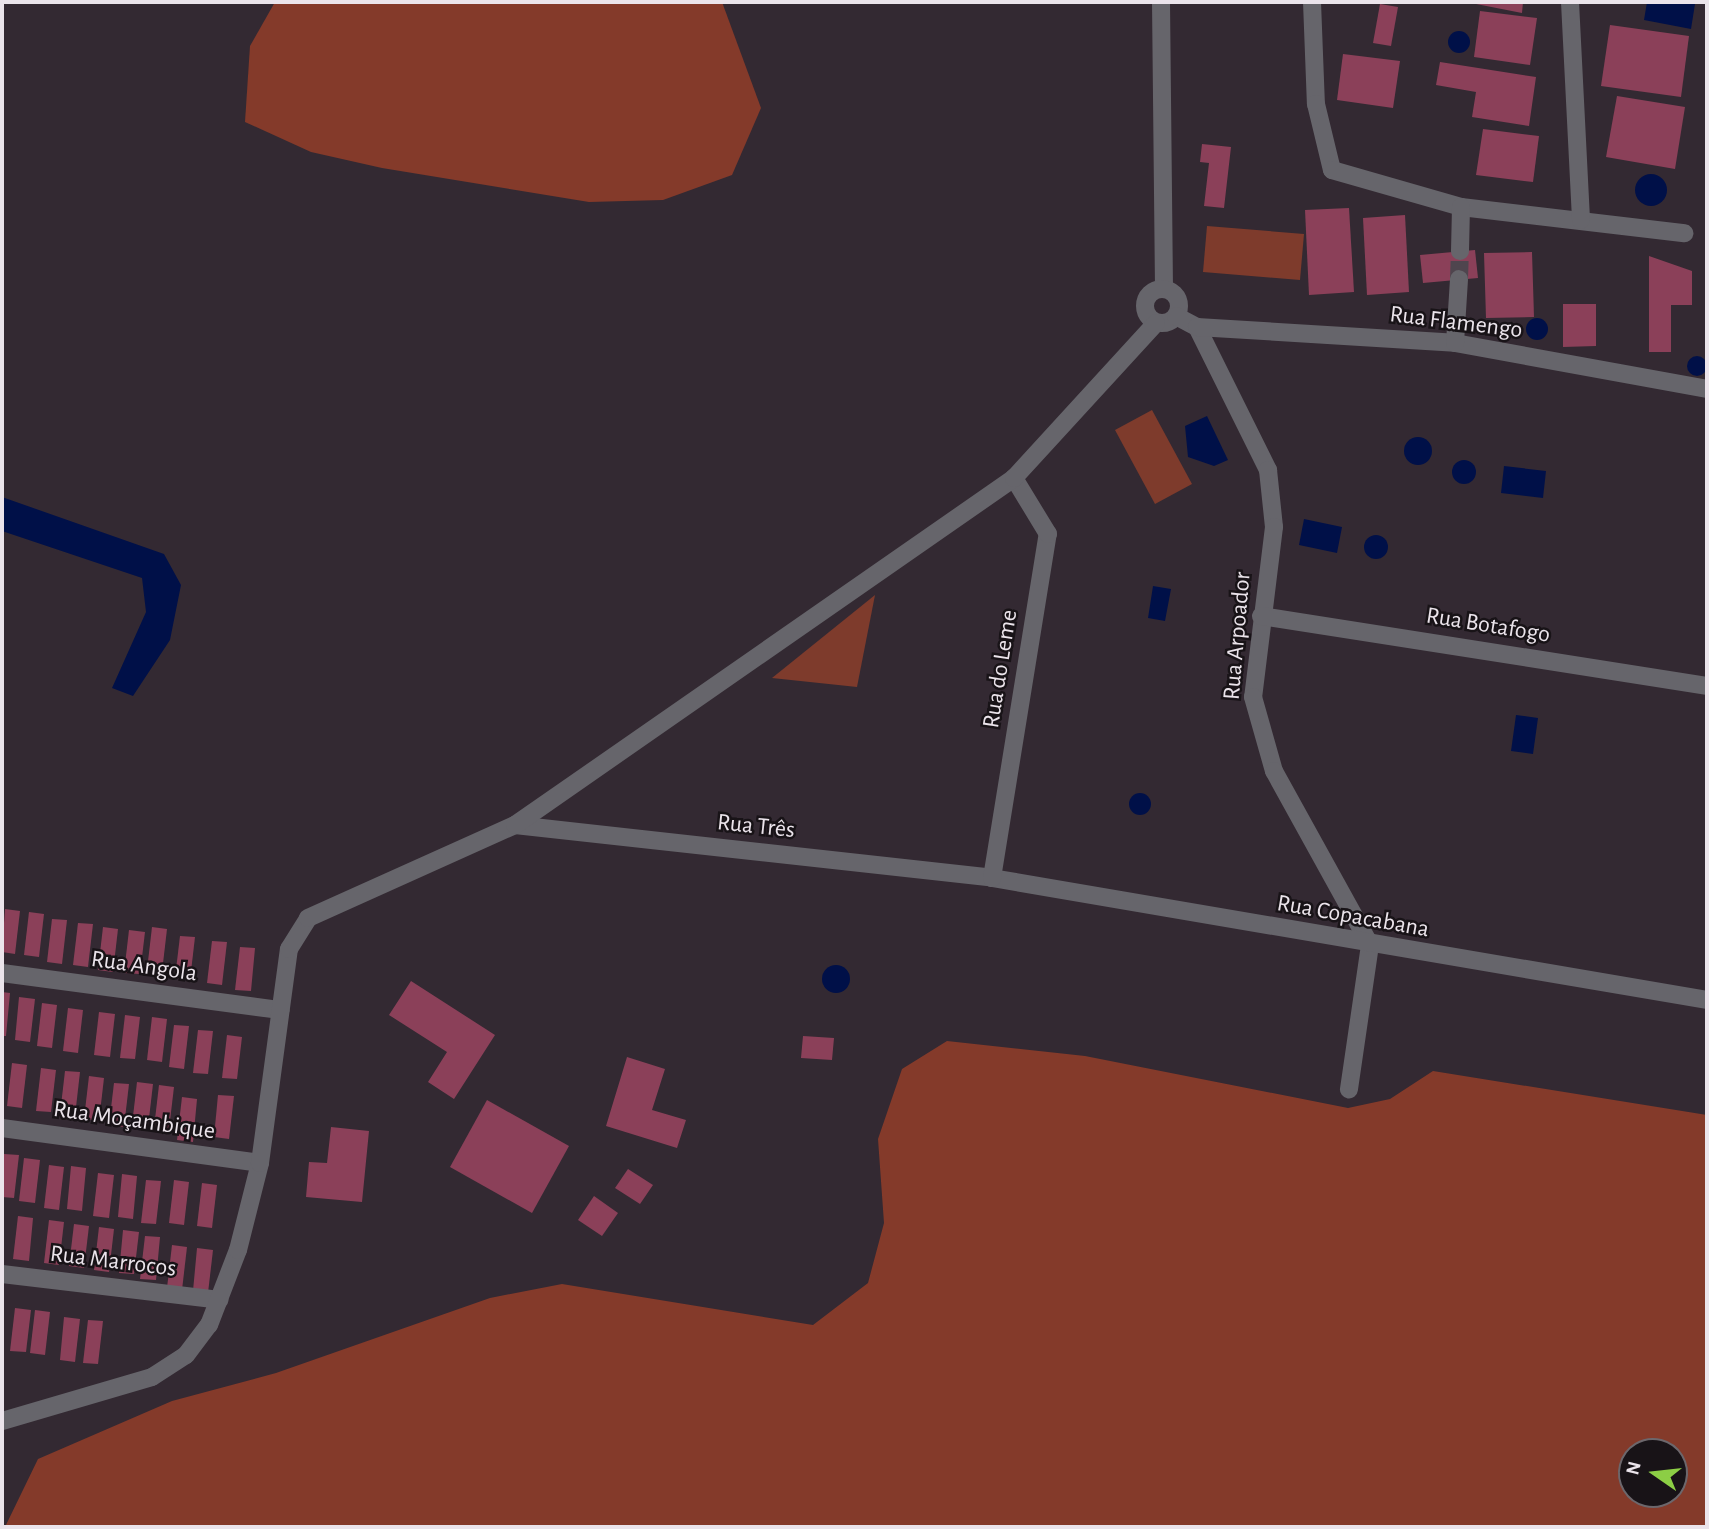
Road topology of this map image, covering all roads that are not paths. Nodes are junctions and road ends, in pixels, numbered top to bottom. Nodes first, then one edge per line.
1 (1161, 2) edge
2 (1312, 2) edge
3 (1570, 2) edge
4 (1461, 207) junction
5 (1581, 220) junction
6 (1684, 233) dead end
7 (1460, 251) tunnel mouth
8 (1459, 279) tunnel mouth
9 (1164, 289) junction
10 (1176, 316) junction
11 (1156, 323) junction
12 (1197, 327) junction
13 (1455, 344) junction
14 (1707, 389) edge
15 (1014, 478) junction
16 (1261, 615) junction
17 (1707, 686) edge
18 (514, 825) junction
19 (992, 878) junction
20 (1370, 945) junction
21 (2, 973) edge
22 (1707, 1000) edge
23 (281, 1010) junction
24 (1349, 1089) dead end
25 (2, 1128) edge
26 (260, 1163) junction
27 (2, 1274) edge
28 (219, 1300) junction
29 (2, 1421) edge

1 - 9 street
2 - 4 street
3 - 5 street
4 - 5 street
4 - 7 street
5 - 6 street
8 - 13 street
9 - 10 street
9 - 11 street
10 - 11 street
10 - 12 street
11 - 15 street
12 - 13 street, Rua Flamengo
12 - 16 street, Rua Arpoador
13 - 14 street, Rua Flamengo
15 - 18 street
15 - 19 street, Rua do Leme
16 - 17 street, Rua Botafogo
16 - 20 street, Rua Arpoador
18 - 19 street, Rua Três
18 - 23 street
19 - 20 street, Rua Copacabana
20 - 22 street, Rua Copacabana
20 - 24 street
21 - 23 street, Rua Angola
23 - 26 street
25 - 26 street, Rua Moçambique
26 - 28 street
27 - 28 street, Rua Marrocos
28 - 29 street

